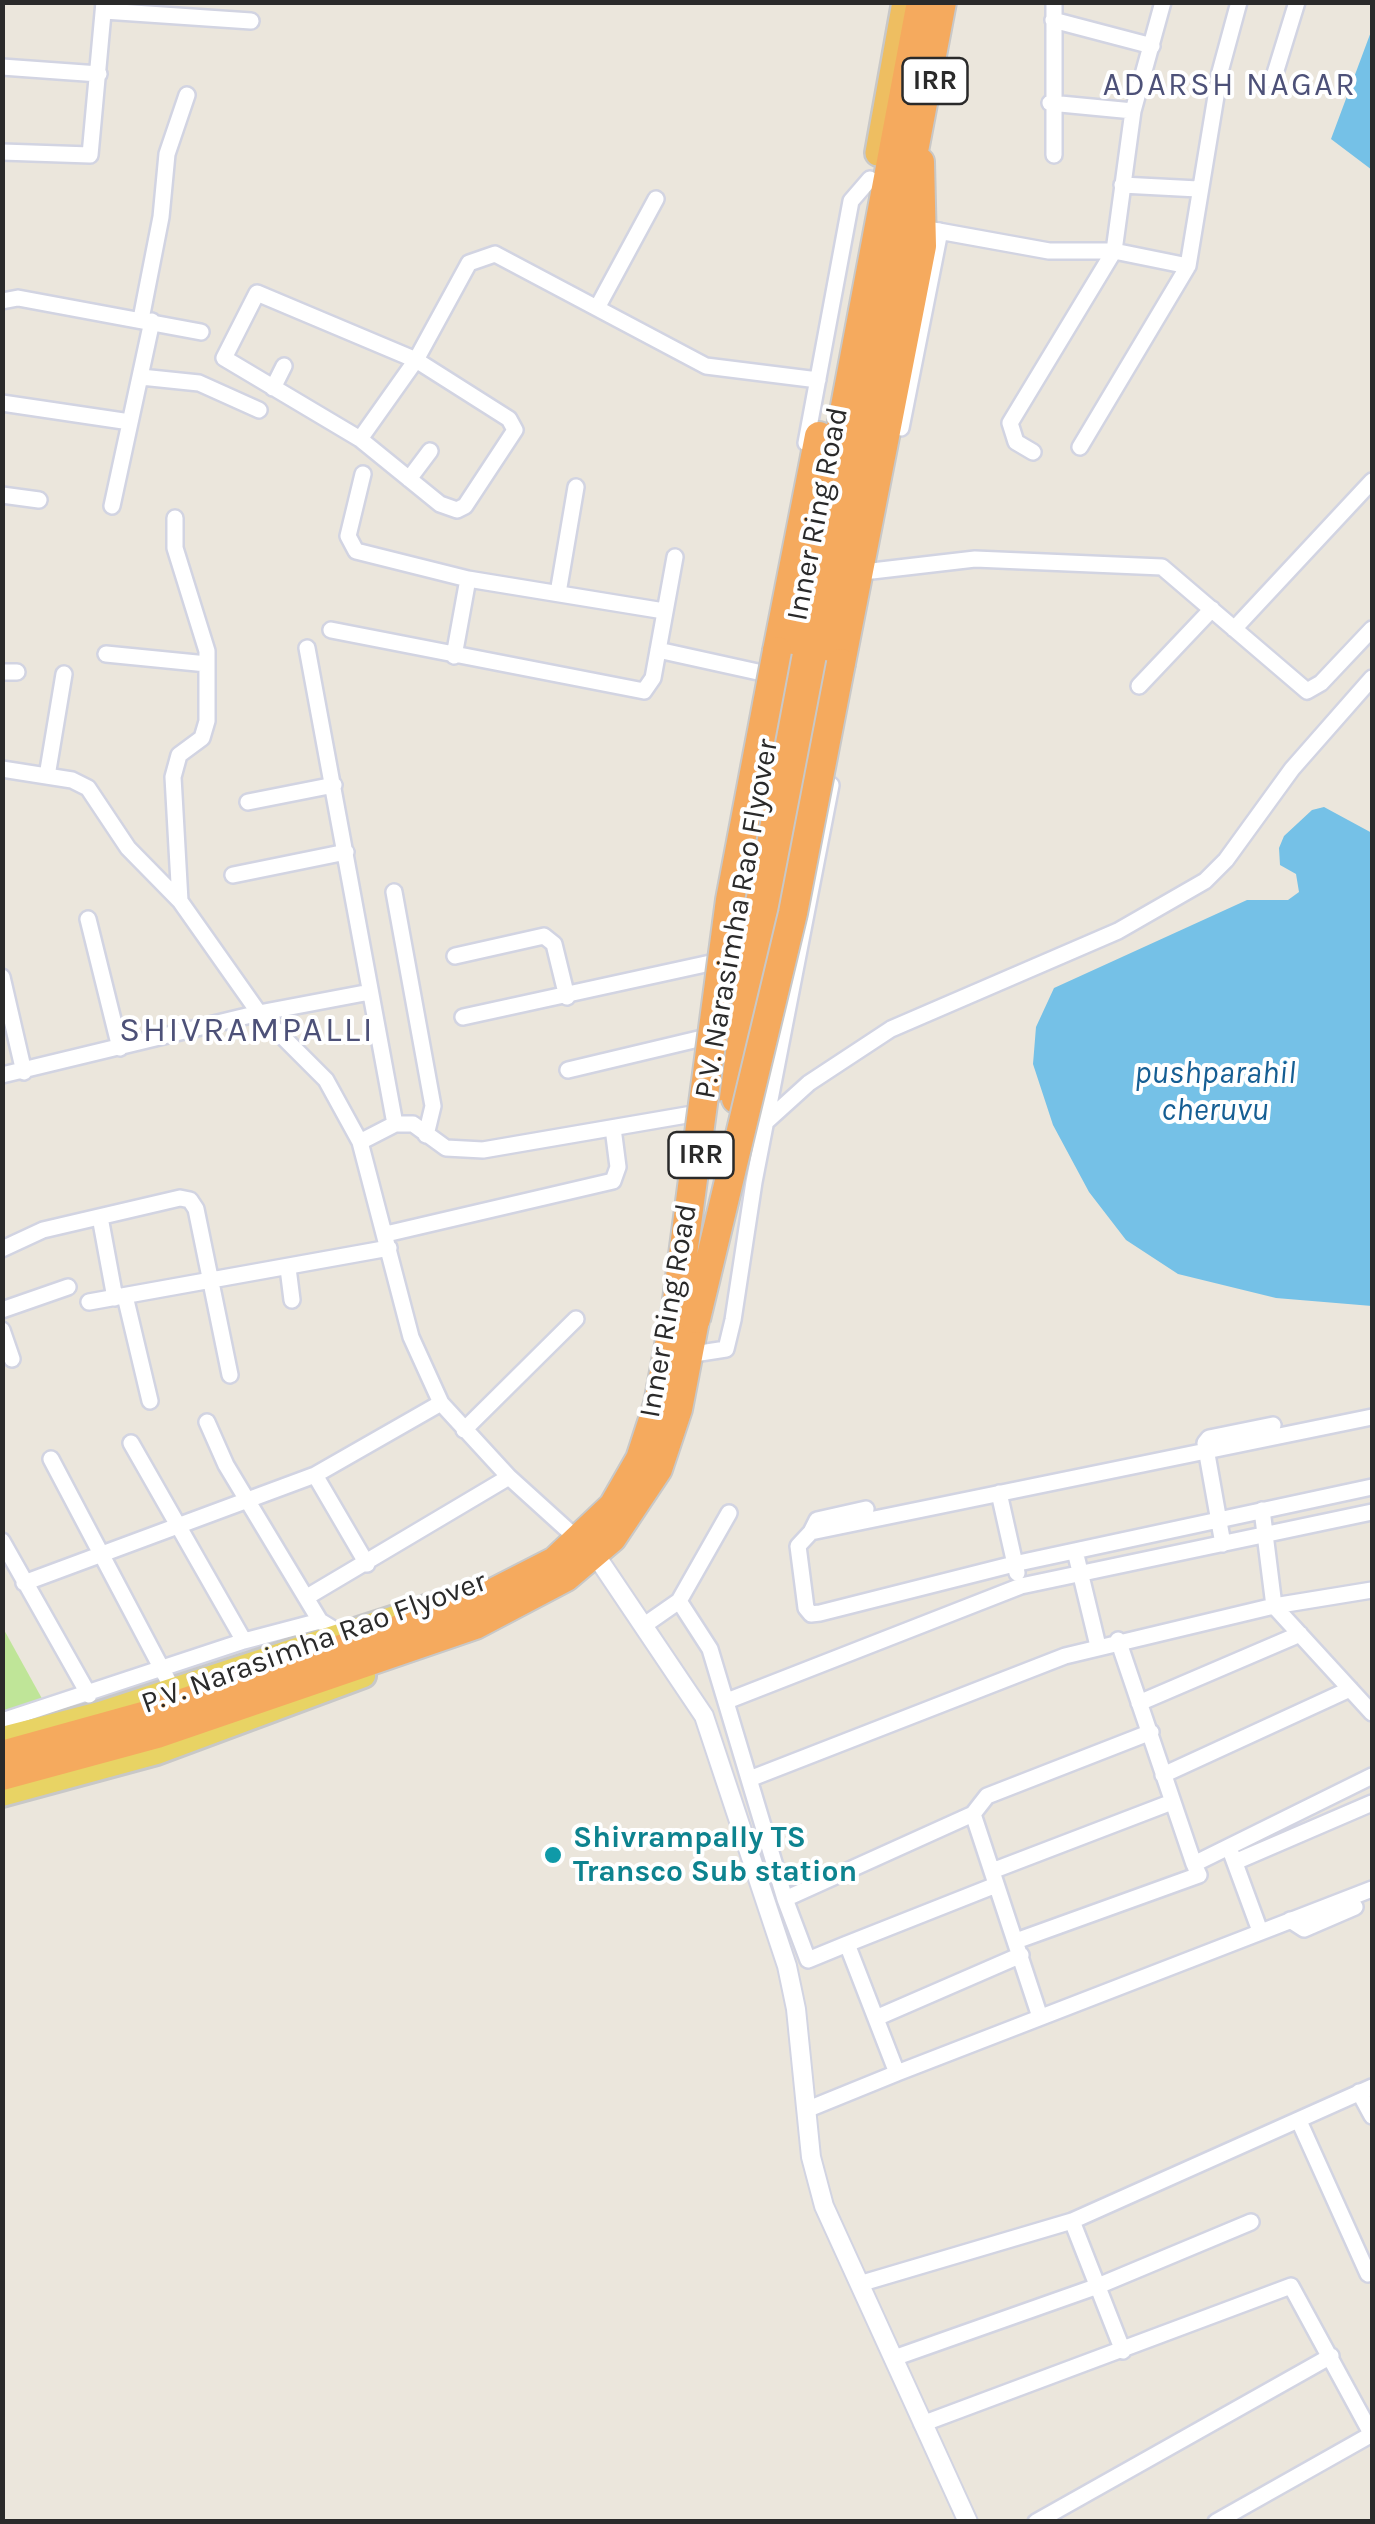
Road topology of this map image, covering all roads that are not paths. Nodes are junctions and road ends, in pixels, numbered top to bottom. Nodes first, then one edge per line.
1 (905, 2) edge
2 (921, 2) edge
3 (942, 2) edge
4 (951, 2) edge
5 (1163, 2) edge
6 (1239, 2) edge
7 (1296, 2) edge
8 (104, 7) edge
9 (1051, 7) edge
10 (250, 21) dead end
11 (1152, 46) junction
12 (2, 67) edge
13 (99, 74) junction
14 (1272, 80) dead end
15 (187, 95) dead end
16 (1050, 103) junction
17 (1133, 111) junction
18 (2, 152) edge
19 (1054, 154) dead end
20 (920, 160) junction
21 (874, 166) junction
22 (1122, 186) junction
23 (1198, 189) junction
24 (656, 199) dead end
25 (932, 230) junction
26 (1114, 252) junction
27 (1188, 266) junction
28 (2, 301) edge
29 (597, 308) junction
30 (146, 320) junction
31 (200, 332) dead end
32 (416, 360) junction
33 (284, 366) dead end
34 (140, 377) junction
35 (818, 380) junction
36 (273, 388) junction
37 (2, 403) edge
38 (259, 410) dead end
39 (130, 422) junction
40 (360, 439) junction
41 (1080, 448) dead end
42 (430, 452) dead end
43 (1034, 452) dead end
44 (363, 474) dead end
45 (409, 479) junction
46 (1372, 481) edge
47 (576, 488) dead end
48 (2, 495) edge
49 (39, 500) dead end
50 (112, 506) dead end
51 (174, 518) dead end
52 (675, 557) dead end
53 (872, 571) junction
54 (468, 579) junction
55 (558, 593) junction
56 (1212, 609) junction
57 (664, 610) junction
58 (1234, 628) junction
59 (1372, 629) edge
60 (331, 630) dead end
61 (308, 648) dead end
62 (106, 654) dead end
63 (657, 654) junction
64 (454, 656) junction
65 (207, 664) junction
66 (778, 673) junction
67 (64, 674) dead end
68 (1372, 678) edge
69 (1139, 686) dead end
70 (817, 688) junction
71 (849, 693) junction
72 (2, 769) edge
73 (46, 776) junction
74 (334, 786) junction
75 (248, 802) dead end
76 (346, 852) junction
77 (233, 875) dead end
78 (394, 892) dead end
79 (180, 901) junction
80 (88, 919) dead end
81 (455, 956) dead end
82 (738, 957) junction
83 (2, 977) edge
84 (370, 992) junction
85 (567, 997) junction
86 (258, 1013) junction
87 (463, 1017) dead end
88 (724, 1033) junction
89 (120, 1048) junction
90 (568, 1070) dead end
91 (24, 1072) junction
92 (2, 1075) edge
93 (710, 1111) junction
94 (766, 1121) junction
95 (395, 1124) junction
96 (614, 1128) junction
97 (426, 1136) junction
98 (360, 1142) junction
99 (100, 1217) junction
100 (387, 1241) junction
101 (2, 1250) edge
102 (288, 1268) junction
103 (212, 1280) junction
104 (68, 1287) dead end
105 (120, 1297) junction
106 (292, 1300) dead end
107 (88, 1302) dead end
108 (2, 1310) edge
109 (685, 1317) junction
110 (576, 1318) dead end
111 (2, 1330) edge
112 (694, 1354) junction
113 (12, 1359) dead end
114 (230, 1374) dead end
115 (150, 1401) dead end
116 (442, 1403) junction
117 (1372, 1417) edge
118 (207, 1422) dead end
119 (1274, 1425) dead end
120 (464, 1430) junction
121 (131, 1443) dead end
122 (1205, 1450) junction
123 (51, 1459) dead end
124 (315, 1476) junction
125 (509, 1478) junction
126 (1372, 1487) edge
127 (1000, 1493) junction
128 (247, 1500) junction
129 (866, 1509) dead end
130 (1262, 1510) junction
131 (1372, 1512) edge
132 (729, 1513) dead end
133 (1218, 1519) junction
134 (176, 1525) junction
135 (812, 1532) junction
136 (574, 1535) junction
137 (1265, 1535) junction
138 (2, 1541) edge
139 (1223, 1544) junction
140 (1075, 1551) junction
141 (98, 1553) junction
142 (366, 1564) junction
143 (1014, 1564) junction
144 (597, 1566) junction
145 (1081, 1574) junction
146 (24, 1583) junction
147 (1022, 1586) junction
148 (1372, 1590) edge
149 (308, 1597) junction
150 (679, 1601) junction
151 (1274, 1606) junction
152 (646, 1624) junction
153 (329, 1627) junction
154 (1300, 1634) junction
155 (1118, 1640) junction
156 (244, 1641) junction
157 (1098, 1646) junction
158 (665, 1659) junction
159 (162, 1665) junction
160 (1350, 1689) junction
161 (172, 1690) junction
162 (88, 1695) junction
163 (727, 1701) junction
164 (1139, 1703) junction
165 (1372, 1713) edge
166 (2, 1721) edge
167 (1151, 1732) junction
168 (2, 1738) edge
169 (2, 1755) edge
170 (1163, 1774) junction
171 (2, 1776) edge
172 (1372, 1776) edge
173 (752, 1778) junction
174 (2, 1795) edge
175 (1172, 1802) junction
176 (1372, 1803) edge
177 (974, 1814) junction
178 (766, 1822) junction
179 (742, 1831) junction
180 (772, 1842) junction
181 (1228, 1845) junction
182 (749, 1851) junction
183 (1235, 1862) junction
184 (1194, 1864) junction
185 (994, 1878) junction
186 (1372, 1889) edge
187 (785, 1899) junction
188 (1355, 1907) dead end
189 (1290, 1920) junction
190 (1260, 1931) junction
191 (847, 1944) junction
192 (1019, 1948) junction
193 (1040, 2017) junction
194 (876, 2018) junction
195 (896, 2073) junction
196 (1366, 2090) edge
197 (806, 2110) junction
198 (1372, 2116) edge
199 (1299, 2121) junction
200 (1072, 2221) junction
201 (1251, 2222) dead end
202 (1371, 2276) edge
203 (859, 2284) junction
204 (1098, 2286) junction
205 (1124, 2352) junction
206 (1330, 2356) junction
207 (894, 2358) junction
208 (922, 2424) junction
209 (1372, 2435) edge
210 (968, 2522) edge
211 (1036, 2522) edge
212 (1216, 2522) edge

1 - 21 highway, Inner Ring Road / IRR
2 - 109 highway, P.V. Narasimha Rao Flyover, bridge
3 - 109 highway, P.V. Narasimha Rao Flyover, bridge
4 - 20 highway, Inner Ring Road / IRR
5 - 11 street
6 - 23 street
7 - 14 street
8 - 10 street
8 - 13 street
9 - 11 street
9 - 16 street
11 - 17 street
12 - 13 street
13 - 18 street
15 - 30 street
16 - 17 street
16 - 19 street
17 - 22 street
20 - 25 highway
20 - 70 main road, Inner Ring Road / IRR
21 - 35 street, Inner Ring Road
21 - 66 highway
22 - 23 street
22 - 26 street
23 - 27 street
24 - 29 street
25 - 26 street
25 - 53 street, Inner Ring Road
25 - 109 highway, bridge
26 - 27 street
26 - 43 street
27 - 41 street
28 - 30 street
29 - 32 street
29 - 35 street
30 - 31 street
30 - 34 street
32 - 36 street
32 - 40 street
32 - 45 street
33 - 36 street
34 - 38 street
34 - 39 street
35 - 66 street, Inner Ring Road
36 - 40 street
37 - 39 street
39 - 50 street
40 - 45 street
42 - 45 street
44 - 54 street
46 - 58 street
47 - 55 street
48 - 49 street
51 - 65 street
52 - 57 street
53 - 56 street
53 - 71 street, Inner Ring Road
54 - 55 street
54 - 64 street
55 - 57 street
56 - 58 street
56 - 69 street
57 - 63 street
58 - 59 street
60 - 64 street
61 - 74 street
62 - 65 street
63 - 64 street
63 - 66 street
63 - 66 street
65 - 79 street
66 - 82 main road, Inner Ring Road / IRR
66 - 109 highway, bridge
67 - 73 street
68 - 94 street
70 - 71 street
70 - 112 main road, Inner Ring Road / IRR
71 - 94 street, Inner Ring Road
72 - 73 street
73 - 79 street
74 - 75 street
74 - 76 street
76 - 77 street
76 - 84 street
78 - 97 street
79 - 86 street
80 - 89 street
81 - 85 street
82 - 85 street
82 - 88 main road, Inner Ring Road / IRR
83 - 91 street
84 - 86 street
84 - 95 street
85 - 87 street
86 - 89 street
86 - 98 street
88 - 90 street
88 - 93 main road, Inner Ring Road / IRR
89 - 91 street
91 - 92 street
93 - 96 street
93 - 136 main road, Inner Ring Road / IRR
94 - 112 street, Inner Ring Road
95 - 97 street
95 - 98 street
96 - 97 street
96 - 100 street
98 - 100 street
99 - 101 street
99 - 103 street
99 - 105 street
100 - 102 street
100 - 116 street
102 - 103 street
102 - 106 street
103 - 105 street
103 - 114 street
104 - 108 street
105 - 107 street
105 - 115 street
109 - 169 highway, P.V. Narasimha Rao Flyover
109 - 171 highway, P.V. Narasimha Rao Flyover
110 - 120 street
111 - 113 street
112 - 144 main road, Inner Ring Road / IRR
116 - 120 street
116 - 124 street
117 - 122 street
118 - 128 street
119 - 122 street
120 - 125 street
121 - 134 street
122 - 127 street
122 - 133 street
123 - 141 street
124 - 128 street
124 - 142 street
125 - 136 street
125 - 142 street
126 - 130 street
127 - 135 street
127 - 143 street
128 - 134 street
128 - 149 street
129 - 135 street
130 - 133 street
130 - 137 street
131 - 137 street
132 - 150 street
133 - 139 street
133 - 140 street
134 - 141 street
134 - 156 street
135 - 143 street
136 - 153 main road, Inner Ring Road / IRR
137 - 139 street
137 - 151 street
138 - 146 street
139 - 145 street
140 - 143 street
140 - 145 street
141 - 146 street
141 - 159 street
142 - 149 street
143 - 147 street
144 - 152 street
144 - 158 street
144 - 174 main road, Inner Ring Road / IRR
145 - 147 street
145 - 157 street
146 - 162 street
147 - 163 street
148 - 151 street
149 - 153 street
150 - 152 street
150 - 163 street
151 - 154 street
151 - 155 street
152 - 158 street
153 - 156 street
153 - 161 main road, Inner Ring Road / IRR
154 - 160 street
154 - 164 street
155 - 157 street
155 - 164 street
156 - 159 street
157 - 173 street
158 - 179 street
159 - 161 street
159 - 162 street
160 - 165 street
160 - 170 street
161 - 168 main road, Inner Ring Road / IRR
162 - 166 street
163 - 173 street
164 - 167 street
167 - 170 street
167 - 177 street
170 - 175 street
172 - 181 street
173 - 178 street
175 - 184 street
175 - 185 street
176 - 183 street
177 - 185 street
177 - 187 street
178 - 179 street
178 - 180 street
179 - 182 street
180 - 182 street
180 - 187 street
181 - 183 street
181 - 184 street
182 - 197 street
183 - 190 street
184 - 192 street
185 - 191 street
185 - 192 street
186 - 189 street
187 - 191 street
188 - 189 street
189 - 190 street
190 - 193 street
191 - 194 street
192 - 193 street
192 - 194 street
193 - 195 street
194 - 195 street
195 - 197 street
196 - 198 street
196 - 199 street
197 - 203 street
199 - 200 street
199 - 202 street
200 - 203 street
200 - 204 street
201 - 204 street
203 - 207 street
204 - 205 street
204 - 207 street
205 - 206 street
205 - 208 street
206 - 209 street
206 - 211 street
207 - 208 street
208 - 210 street
209 - 212 street

